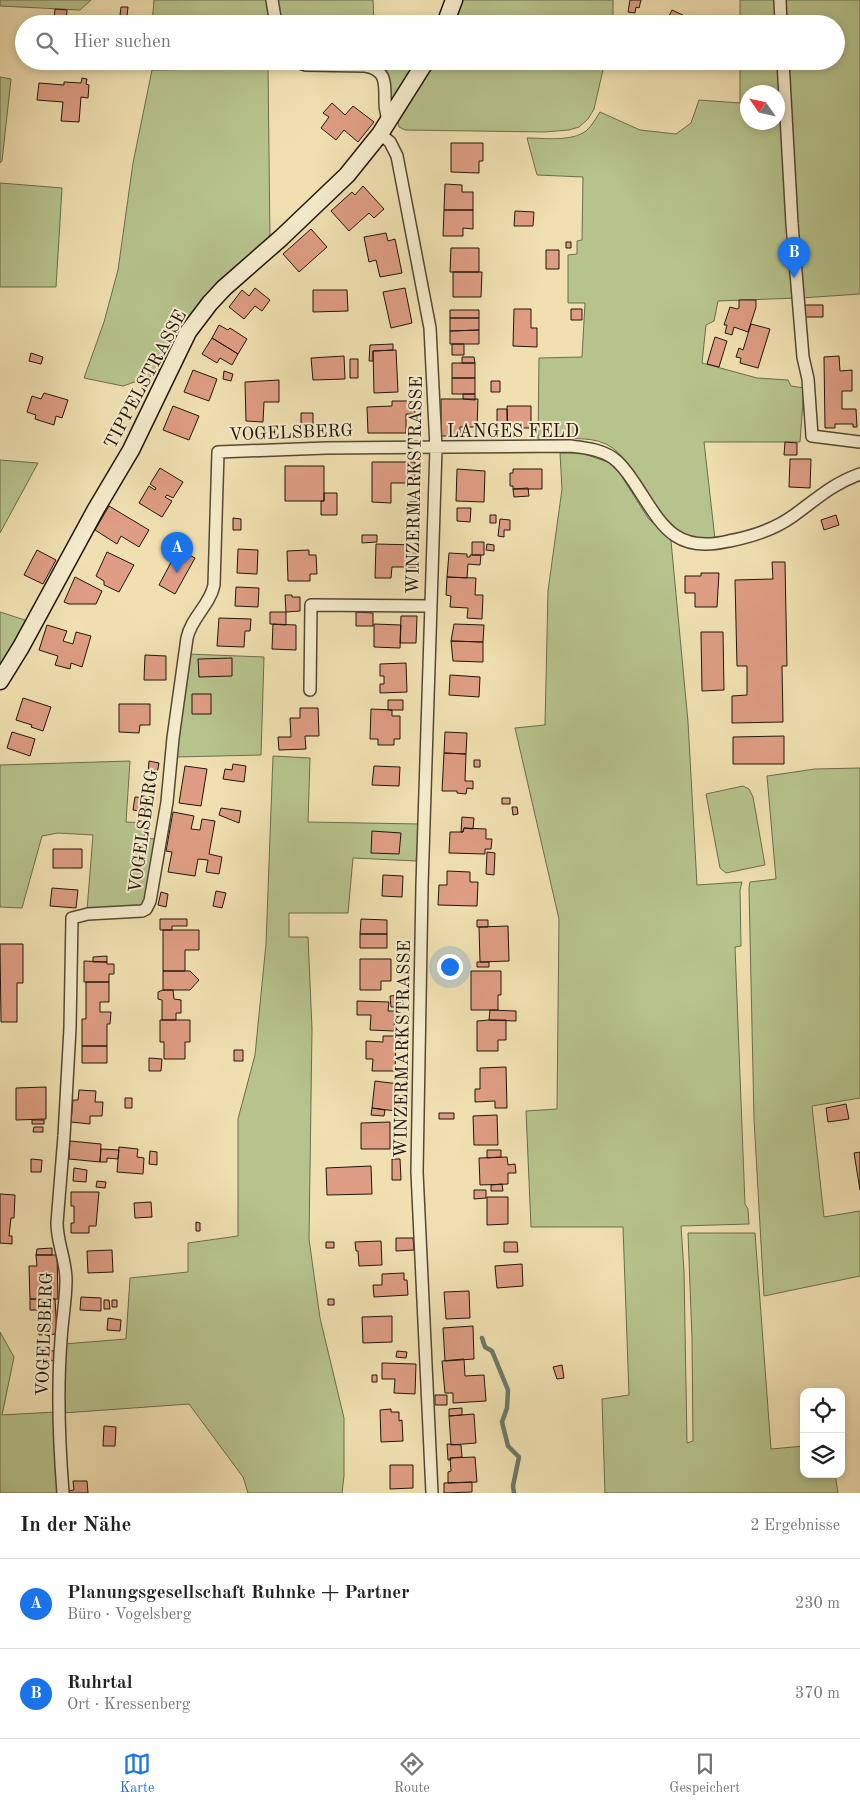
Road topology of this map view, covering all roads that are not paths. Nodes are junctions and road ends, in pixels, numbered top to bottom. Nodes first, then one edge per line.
1 (272, 0) edge
2 (454, 0) edge
3 (780, 0) edge
4 (274, 15) edge
5 (448, 15) edge
6 (781, 15) edge
7 (376, 70) edge
8 (420, 70) edge
9 (783, 70) edge
10 (389, 120) junction
11 (380, 134) junction
12 (860, 442) edge
13 (436, 448) junction
14 (860, 474) edge
15 (430, 606) junction
16 (0, 681) edge
17 (310, 690) dead end
18 (63, 1493) edge
19 (432, 1493) edge

1 - 4 street
2 - 5 street
3 - 6 street
7 - 10 street
8 - 10 street, TIPPELSTRASSE
9 - 12 street
10 - 11 street, TIPPELSTRASSE
11 - 13 street, WINZERMARKSTRASSE
11 - 16 street, TIPPELSTRASSE
13 - 14 street, LANGES FELD
13 - 15 street, WINZERMARKSTRASSE
13 - 18 street, VOGELSBERG
15 - 17 street, WINZERMARKSTRASSE
15 - 19 street, WINZERMARKSTRASSE

